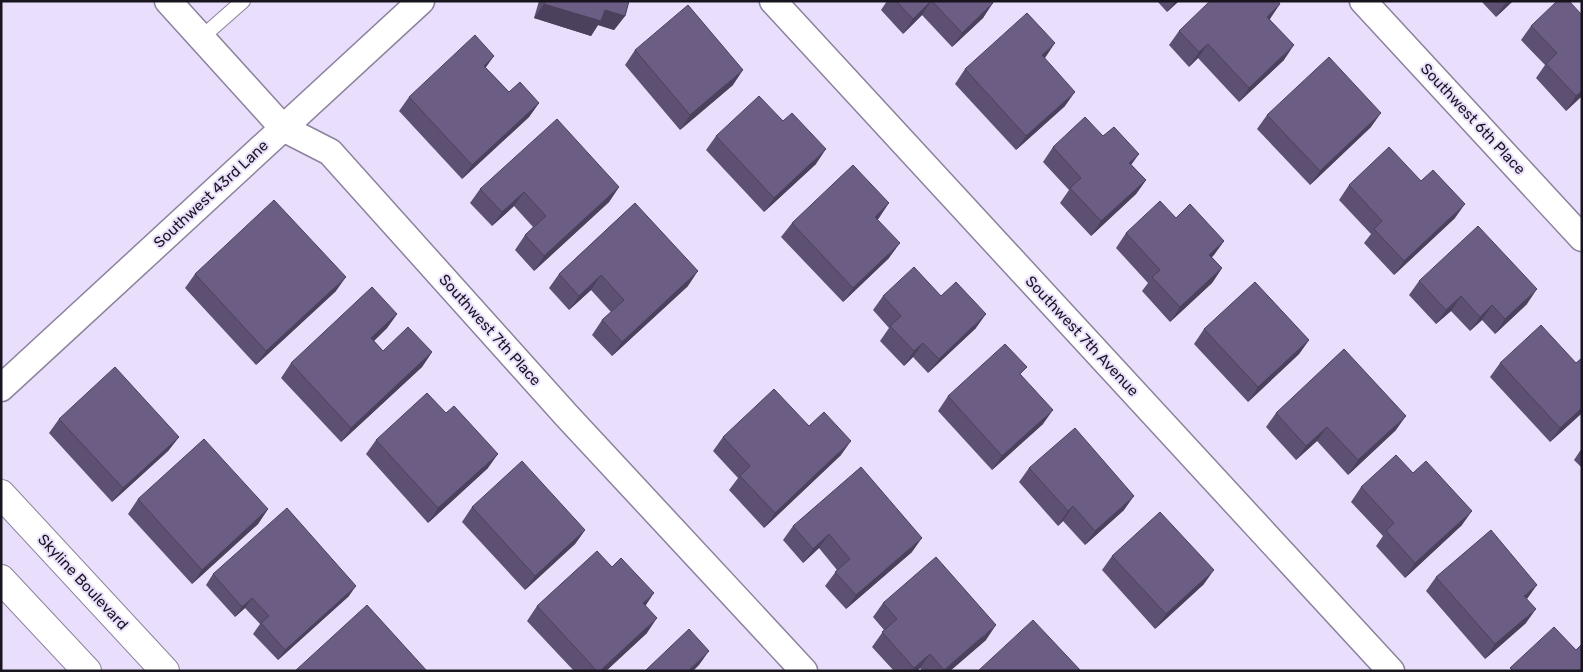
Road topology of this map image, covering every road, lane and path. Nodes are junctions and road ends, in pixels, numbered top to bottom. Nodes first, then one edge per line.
1 (168, 1) edge
2 (243, 1) edge
3 (421, 1) edge
4 (773, 1) edge
5 (1364, 1) edge
6 (201, 38) junction
7 (283, 128) junction
8 (1582, 238) edge
9 (1, 388) edge
10 (1, 494) edge
11 (1, 579) edge
12 (87, 671) edge
13 (165, 671) edge
14 (804, 671) edge
15 (1391, 671) edge

1 - 6 street, Southwest 7th Place
2 - 6 lane
3 - 7 street, Southwest 43rd Lane
4 - 15 street, Southwest 7th Avenue
5 - 8 street, Southwest 6th Place
6 - 7 street, Southwest 7th Place
7 - 9 street, Southwest 43rd Lane
7 - 14 street, Southwest 7th Place
10 - 13 street, Skyline Boulevard
11 - 12 street

